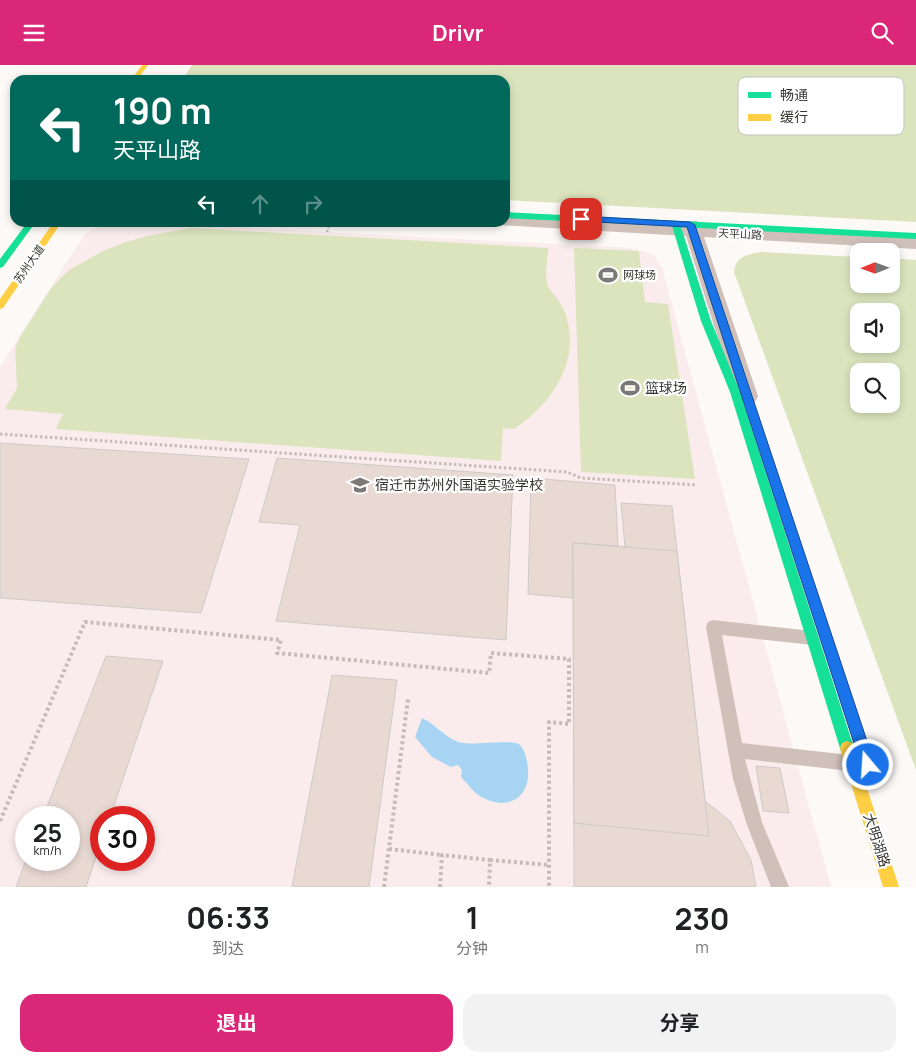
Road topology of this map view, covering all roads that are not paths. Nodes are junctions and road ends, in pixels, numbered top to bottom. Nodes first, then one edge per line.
1 (510, 215) edge
2 (510, 221) edge
3 (28, 227) edge
4 (54, 227) edge
5 (684, 228) junction
6 (916, 237) edge
7 (916, 243) edge
8 (0, 265) edge
9 (0, 306) edge
10 (820, 639) junction
11 (735, 750) junction
12 (860, 765) junction
13 (780, 887) edge
14 (892, 887) edge
15 (908, 887) edge

1 - 5 street, 天平山路
2 - 5 street, 天平山路
3 - 8 street, 苏州大道
4 - 9 street, 苏州大道
5 - 6 street, 天平山路
5 - 7 street, 天平山路
5 - 10 street, 大明湖路
10 - 11 lane
10 - 12 street, 大明湖路
11 - 12 lane
11 - 13 lane
12 - 14 street, 大明湖路
12 - 15 street, 大明湖路

